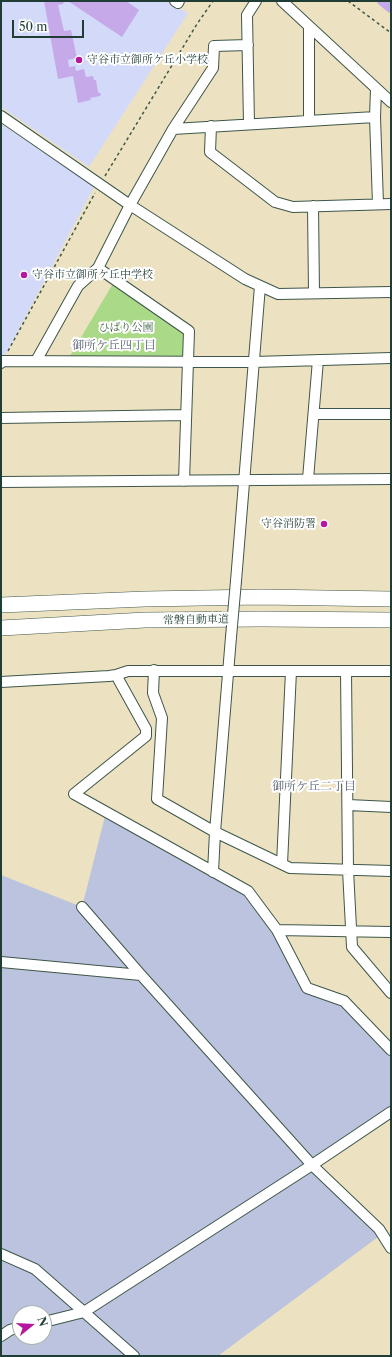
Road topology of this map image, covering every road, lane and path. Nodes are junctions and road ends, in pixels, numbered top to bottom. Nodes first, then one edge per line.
1 (175, 1) edge
2 (179, 1) edge
3 (212, 1) edge
4 (256, 1) edge
5 (282, 1) edge
6 (348, 1) edge
7 (309, 26) junction
8 (391, 33) edge
9 (248, 45) junction
10 (376, 90) junction
11 (391, 102) edge
12 (1, 116) edge
13 (375, 117) junction
14 (308, 121) junction
15 (249, 124) junction
16 (211, 126) junction
17 (172, 128) junction
18 (100, 184) junction
19 (130, 204) junction
20 (378, 204) junction
21 (391, 204) edge
22 (313, 206) junction
23 (98, 268) junction
24 (260, 286) junction
25 (391, 292) edge
26 (314, 293) junction
27 (391, 358) edge
28 (318, 360) junction
29 (36, 361) junction
30 (2, 362) edge
31 (188, 362) junction
32 (254, 362) junction
33 (315, 414) junction
34 (391, 414) edge
35 (186, 415) junction
36 (1, 418) edge
37 (308, 479) junction
38 (391, 479) edge
39 (245, 480) junction
40 (184, 481) junction
41 (1, 482) edge
42 (391, 599) edge
43 (1, 606) edge
44 (391, 620) edge
45 (1, 628) edge
46 (154, 670) junction
47 (291, 671) junction
48 (346, 671) junction
49 (229, 672) junction
50 (391, 672) edge
51 (116, 675) junction
52 (1, 682) edge
53 (348, 805) junction
54 (391, 807) edge
55 (215, 832) junction
56 (282, 864) junction
57 (348, 870) junction
58 (391, 871) edge
59 (214, 872) junction
60 (82, 908) dead end
61 (277, 930) junction
62 (351, 931) junction
63 (391, 932) edge
64 (1, 962) edge
65 (141, 975) junction
66 (390, 992) edge
67 (391, 1050) edge
68 (391, 1112) edge
69 (312, 1165) junction
70 (391, 1248) edge
71 (1, 1254) edge
72 (84, 1312) junction
73 (52, 1320) edge
74 (12, 1329) edge
75 (1, 1336) edge
76 (134, 1356) edge

1 - 2 street
3 - 18 path
4 - 9 street
5 - 7 street
6 - 8 path
7 - 10 street
7 - 14 street
9 - 15 street
9 - 17 street
10 - 11 street
10 - 13 street
12 - 18 street
13 - 14 street
13 - 20 street
14 - 15 street
15 - 16 street
16 - 17 street
16 - 22 street
17 - 19 street
18 - 19 street
18 - 30 path
19 - 23 street
19 - 24 street
20 - 21 street
20 - 22 street
22 - 26 street
23 - 29 street
23 - 31 street
24 - 26 street
24 - 32 street
25 - 26 street
27 - 28 street
28 - 32 street
28 - 33 street
29 - 30 street
29 - 31 street
31 - 32 street
31 - 35 street
32 - 39 street
33 - 34 street
33 - 37 street
35 - 36 street
35 - 40 street
37 - 38 street
37 - 39 street
39 - 40 street
39 - 49 street, bridge
40 - 41 street
42 - 43 highway, 常磐自動車道
44 - 45 highway, 常磐自動車道
46 - 49 street
46 - 51 street
46 - 55 street
47 - 48 street
47 - 49 street
47 - 56 street
48 - 50 street
48 - 53 street
49 - 55 street
51 - 52 street
51 - 59 street
53 - 54 street
53 - 57 street
55 - 56 street
55 - 59 street
56 - 57 street
57 - 58 street
57 - 62 street
59 - 61 street
60 - 65 street
61 - 62 street
61 - 67 street
62 - 63 street
62 - 66 street
64 - 65 street
65 - 69 street
68 - 69 street
69 - 70 street
69 - 72 street
71 - 72 street
72 - 73 street
72 - 76 street
74 - 75 street

